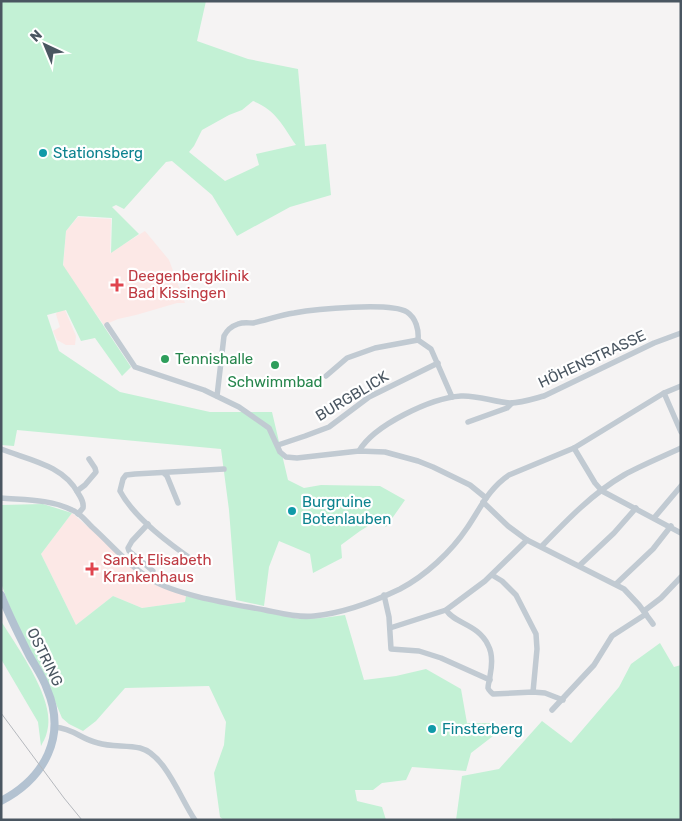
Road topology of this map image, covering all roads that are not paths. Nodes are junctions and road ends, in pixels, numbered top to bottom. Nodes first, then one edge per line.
1 (107, 325) dead end
2 (681, 333) edge
3 (418, 340) junction
4 (438, 363) junction
5 (326, 376) dead end
6 (681, 386) edge
7 (664, 393) junction
8 (217, 396) junction
9 (452, 397) junction
10 (512, 403) junction
11 (468, 422) dead end
12 (679, 424) edge
13 (681, 432) edge
14 (278, 444) junction
15 (574, 448) junction
16 (681, 448) edge
17 (1, 449) edge
18 (359, 451) junction
19 (89, 460) dead end
20 (224, 469) dead end
21 (164, 473) junction
22 (681, 486) edge
23 (77, 491) junction
24 (602, 491) junction
25 (1, 498) edge
26 (485, 500) junction
27 (178, 503) dead end
28 (636, 508) junction
29 (78, 514) junction
30 (654, 518) junction
31 (148, 524) junction
32 (672, 526) junction
33 (681, 533) edge
34 (527, 540) junction
35 (542, 546) junction
36 (197, 563) dead end
37 (580, 565) junction
38 (492, 575) junction
39 (681, 577) edge
40 (152, 580) junction
41 (616, 584) junction
42 (1, 595) edge
43 (384, 596) junction
44 (446, 610) junction
45 (645, 613) junction
46 (653, 624) dead end
47 (390, 628) junction
48 (490, 680) junction
49 (533, 692) junction
50 (563, 700) junction
51 (552, 710) dead end
52 (55, 727) junction
53 (2, 801) edge
54 (195, 820) edge

1 - 8 street
2 - 10 street, HÖHENSTRASSE
3 - 4 street
3 - 5 street
3 - 8 street
4 - 9 street
4 - 14 street, BURGBLICK
6 - 7 street
7 - 12 street
7 - 15 street
8 - 14 street
9 - 10 street, HÖHENSTRASSE
9 - 18 street, HÖHENSTRASSE
10 - 11 street, HÖHENSTRASSE
12 - 13 street
14 - 18 street
15 - 24 street
15 - 26 street
16 - 24 street
17 - 23 street
18 - 26 street
19 - 23 street
20 - 21 street
21 - 27 street
21 - 31 street
22 - 30 street
23 - 29 street
24 - 28 street
24 - 35 street
25 - 29 street
26 - 34 street
26 - 43 street
28 - 30 street
28 - 37 street
29 - 40 street
30 - 32 street
31 - 36 street
31 - 40 street
32 - 33 street
32 - 41 street
34 - 35 street
34 - 38 street
35 - 37 street
37 - 41 street
38 - 44 street
38 - 49 street
39 - 45 street
40 - 43 street
41 - 45 street
42 - 52 main road, OSTRING
43 - 47 street
44 - 47 street
44 - 48 street
45 - 46 street
45 - 50 street
47 - 48 street
48 - 49 street
49 - 50 street
50 - 51 street
52 - 53 main road, OSTRING
52 - 54 street

